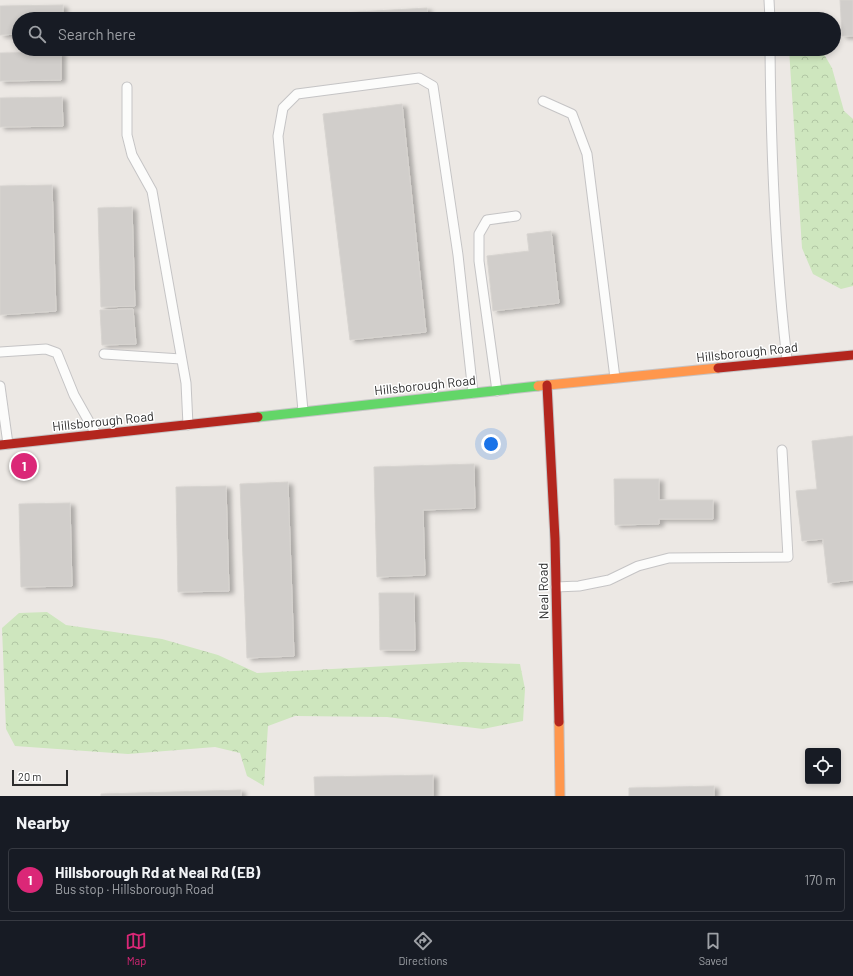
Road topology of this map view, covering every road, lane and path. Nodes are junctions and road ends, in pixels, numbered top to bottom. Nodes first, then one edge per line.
1 (769, 0) edge
2 (770, 12) edge
3 (770, 56) edge
4 (127, 88) dead end
5 (543, 101) dead end
6 (516, 216) dead end
7 (0, 352) edge
8 (104, 354) dead end
9 (853, 355) edge
10 (181, 359) junction
11 (787, 360) junction
12 (615, 378) junction
13 (0, 386) edge
14 (547, 386) junction
15 (497, 391) junction
16 (473, 393) junction
17 (303, 411) junction
18 (188, 425) junction
19 (96, 436) junction
20 (4, 445) edge
21 (782, 450) dead end
22 (556, 587) junction
23 (560, 796) edge

1 - 2 lane
3 - 11 lane
4 - 10 lane
5 - 12 lane
6 - 15 lane
7 - 19 lane
8 - 10 lane
9 - 11 main road, Hillsborough Road
10 - 18 lane
11 - 12 main road, Hillsborough Road
12 - 14 main road, Hillsborough Road
13 - 20 lane
14 - 15 main road, Hillsborough Road
14 - 22 main road, Neal Road
15 - 16 main road, Hillsborough Road
16 - 17 main road, Hillsborough Road
16 - 17 lane
17 - 18 main road, Hillsborough Road
18 - 19 main road, Hillsborough Road
19 - 20 main road, Hillsborough Road
21 - 22 lane
22 - 23 main road, Neal Road

